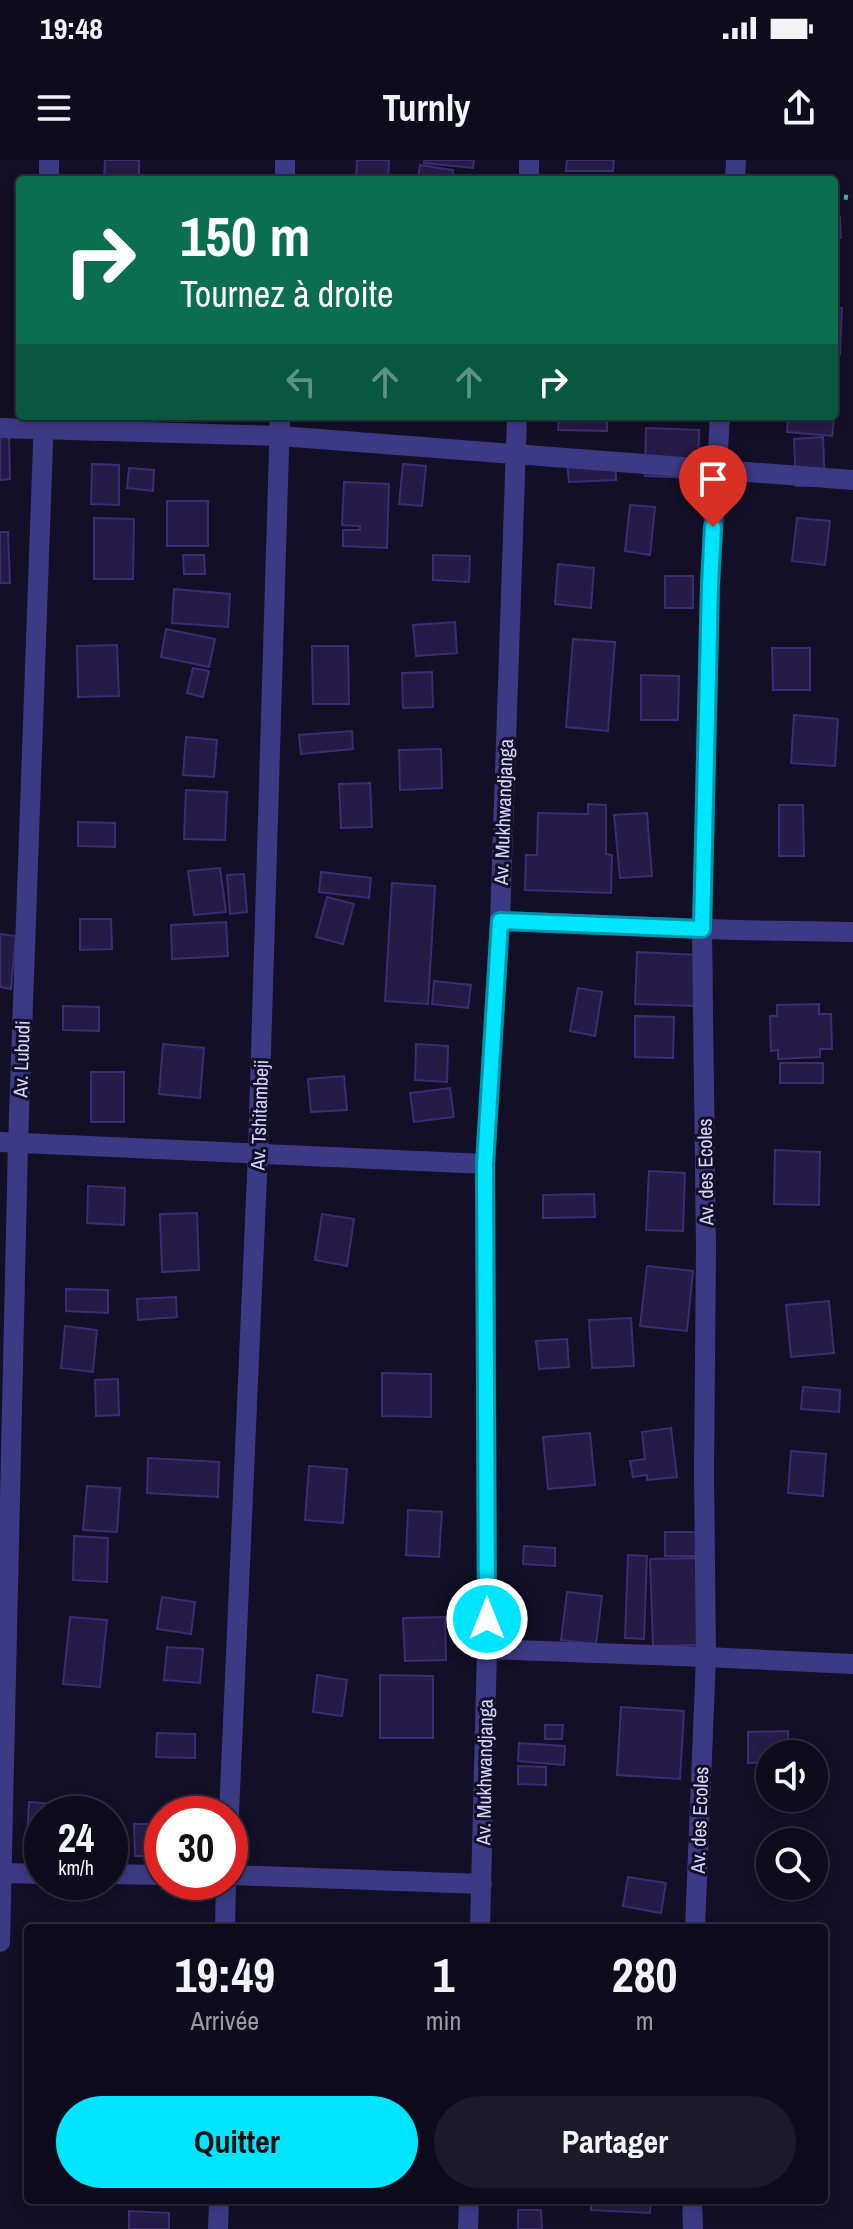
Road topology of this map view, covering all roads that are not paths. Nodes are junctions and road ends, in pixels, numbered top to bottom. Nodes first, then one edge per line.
1 (517, 420) edge
2 (720, 420) edge
3 (44, 423) edge
4 (280, 426) edge
5 (0, 428) edge
6 (515, 455) junction
7 (717, 470) junction
8 (853, 480) edge
9 (500, 921) junction
10 (702, 929) junction
11 (853, 932) edge
12 (9, 1142) edge
13 (258, 1153) junction
14 (485, 1164) junction
15 (487, 1649) junction
16 (706, 1657) junction
17 (853, 1664) edge
18 (230, 1796) edge
19 (1, 1873) edge
20 (24, 1874) edge
21 (248, 1876) edge
22 (482, 1884) junction
23 (226, 1900) edge
24 (225, 1924) edge
25 (480, 1924) edge
26 (695, 1924) edge
27 (0, 1942) edge
28 (219, 2204) edge
29 (469, 2204) edge
30 (692, 2204) edge
31 (218, 2229) edge
32 (468, 2229) edge
33 (693, 2229) edge

1 - 6 street, Av. Mukhwandjanga
2 - 7 street, Av. des Ecoles
3 - 4 street
3 - 5 street
3 - 12 street, Av. Lubudi
4 - 6 street
4 - 13 street, Av. Tshitambeji
6 - 7 street
6 - 9 street, Av. Mukhwandjanga
7 - 8 street
7 - 10 street, Av. des Ecoles
9 - 10 street
9 - 14 street, Av. Mukhwandjanga
10 - 11 street
10 - 16 street, Av. des Ecoles
12 - 13 street
12 - 19 street, Av. Lubudi
13 - 14 street
13 - 18 street, Av. Tshitambeji
14 - 15 street, Av. Mukhwandjanga
15 - 16 street
15 - 22 street, Av. Mukhwandjanga
16 - 17 street
16 - 26 street, Av. des Ecoles
19 - 20 street
19 - 27 street, Av. Lubudi
21 - 22 street
22 - 25 street, Av. Mukhwandjanga
23 - 24 street
28 - 31 street
29 - 32 street
30 - 33 street

